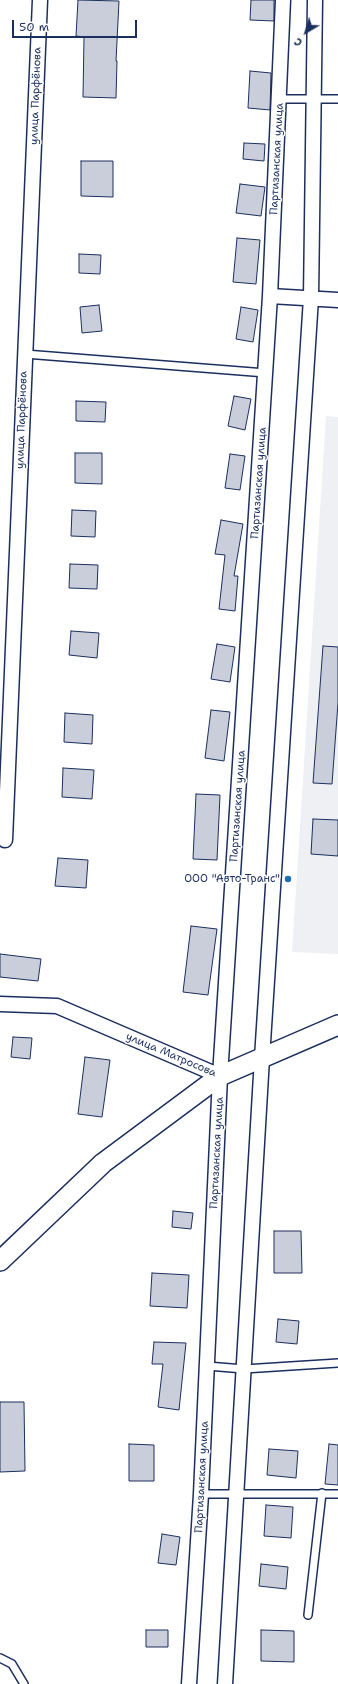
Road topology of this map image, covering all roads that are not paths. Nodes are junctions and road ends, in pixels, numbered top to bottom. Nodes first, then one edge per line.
1 (40, 0) edge
2 (283, 0) edge
3 (315, 0) edge
4 (313, 98) junction
5 (280, 99) junction
6 (338, 99) edge
7 (270, 296) junction
8 (311, 298) junction
9 (338, 300) edge
10 (25, 354) junction
11 (266, 373) junction
12 (5, 840) dead end
13 (0, 1004) edge
14 (338, 1025) edge
15 (262, 1058) junction
16 (220, 1076) junction
17 (0, 1262) edge
18 (338, 1363) edge
19 (207, 1366) junction
20 (244, 1369) junction
21 (322, 1493) junction
22 (201, 1494) junction
23 (236, 1494) junction
24 (338, 1494) edge
25 (308, 1615) dead end
26 (0, 1658) edge
27 (24, 1684) edge
28 (189, 1684) edge
29 (225, 1684) edge

1 - 10 street, улица Парфёнова
2 - 5 street, Партизанская улица
3 - 4 street
4 - 5 lane
4 - 6 lane
4 - 8 street
5 - 7 street, Партизанская улица
7 - 8 street
7 - 11 street, Партизанская улица
8 - 9 street
8 - 15 street
10 - 11 lane
10 - 12 street, улица Парфёнова
11 - 16 street, Партизанская улица
13 - 16 street, улица Матросова
14 - 15 main road, улица Матросова
15 - 16 main road, улица Матросова
15 - 20 street
16 - 17 main road
16 - 19 street, Партизанская улица
18 - 20 lane
19 - 20 lane
19 - 22 street, Партизанская улица
20 - 23 street
21 - 23 lane
21 - 24 lane
21 - 25 lane
22 - 23 lane
22 - 28 street, Партизанская улица
23 - 29 street
26 - 27 lane

